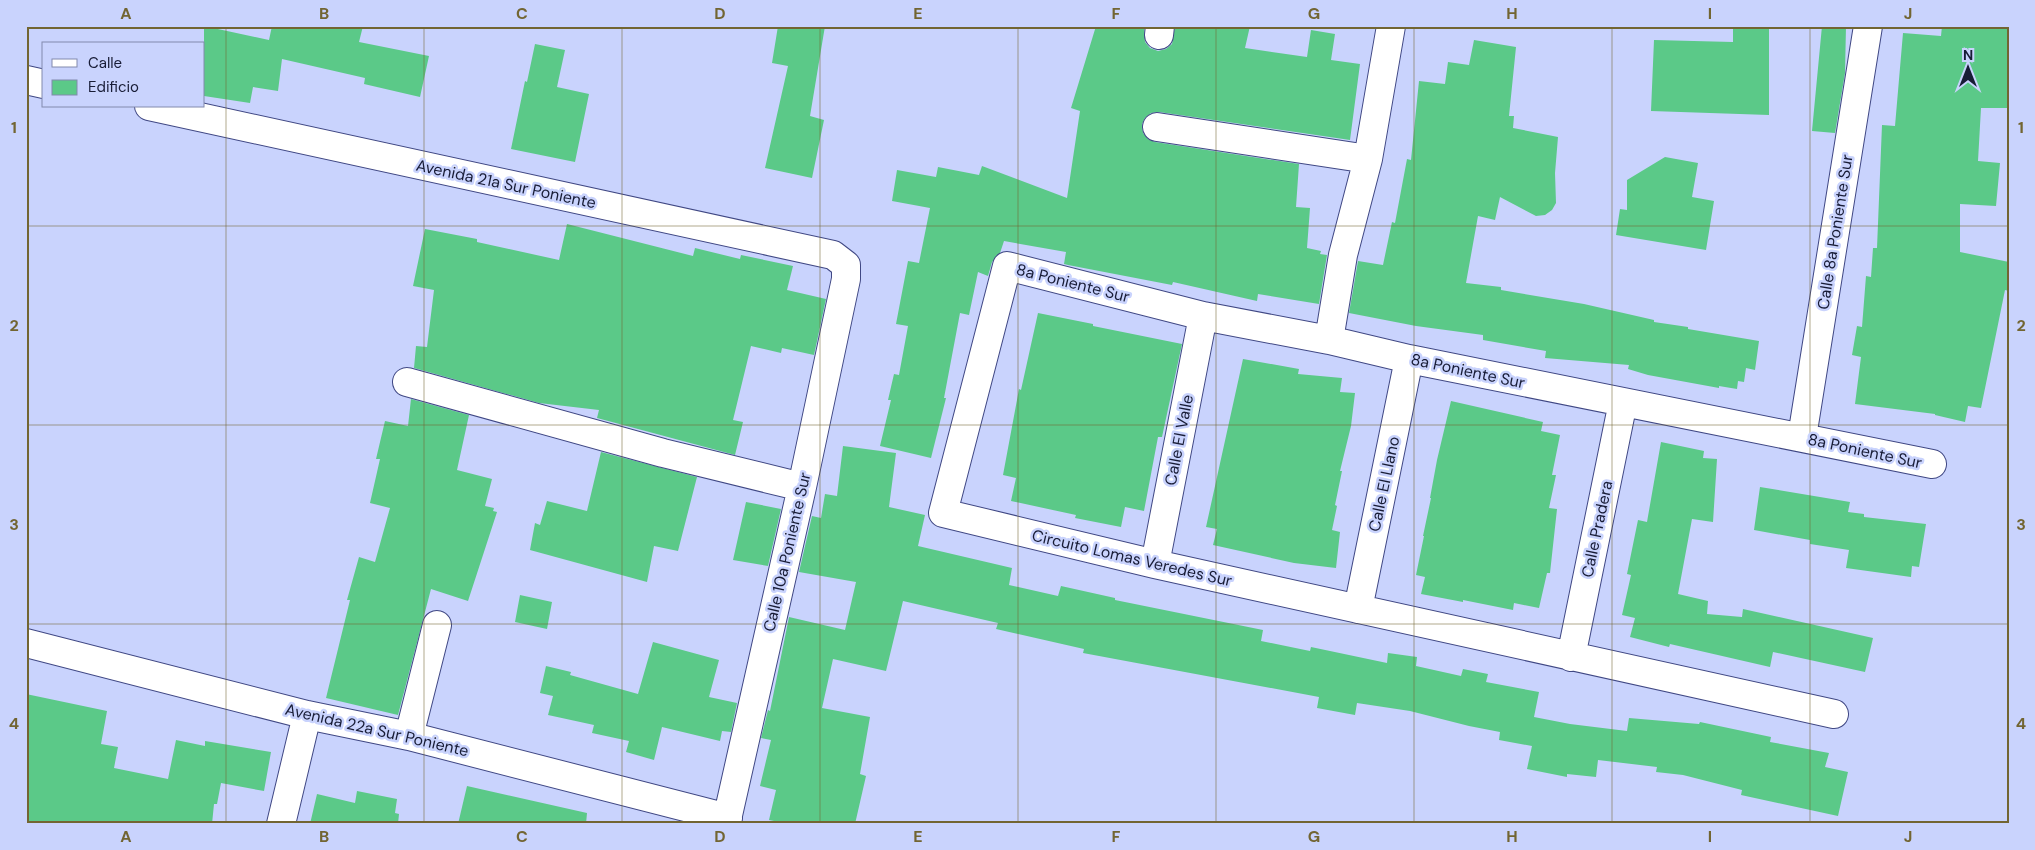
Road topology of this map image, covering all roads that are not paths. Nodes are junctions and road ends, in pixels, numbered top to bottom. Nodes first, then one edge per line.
1 (1391, 26) edge
2 (1868, 26) edge
3 (26, 80) edge
4 (42, 84) edge
5 (158, 108) edge
6 (1158, 127) dead end
7 (1368, 159) junction
8 (1007, 266) joint
9 (846, 279) joint
10 (1203, 316) junction
11 (1329, 340) junction
12 (1410, 359) junction
13 (407, 382) dead end
14 (1623, 402) junction
15 (1802, 438) junction
16 (1932, 464) dead end
17 (802, 487) junction
18 (1156, 564) junction
19 (1358, 609) junction
20 (437, 625) dead end
21 (26, 643) edge
22 (1571, 657) junction
23 (1834, 714) dead end
24 (307, 715) junction
25 (409, 736) junction
26 (727, 821) edge
27 (281, 824) edge

1 - 7 street
2 - 15 street, Calle 8a Poniente Sur
3 - 4 street
5 - 9 street, Avenida 21a Sur Poniente
6 - 7 street
7 - 11 street
8 - 10 street, 8a Poniente Sur
8 - 18 street, Circuito Lomas Veredes Sur
9 - 17 street, Calle 10a Poniente Sur
10 - 11 street, 8a Poniente Sur
10 - 18 street, Calle El Valle
11 - 12 street, 8a Poniente Sur
12 - 14 street, 8a Poniente Sur
12 - 19 street, Calle El Llano
13 - 17 street
14 - 15 street, 8a Poniente Sur
14 - 22 street, Calle Pradera
15 - 16 street, 8a Poniente Sur
17 - 26 street, Calle 10a Poniente Sur
18 - 19 street, Circuito Lomas Veredes Sur
19 - 22 street, Circuito Lomas Veredes Sur
20 - 25 street
21 - 24 street, Avenida 22a Sur Poniente
22 - 23 street, Circuito Lomas Veredes Sur
24 - 25 street, Avenida 22a Sur Poniente
24 - 27 street
25 - 26 street, Avenida 22a Sur Poniente

